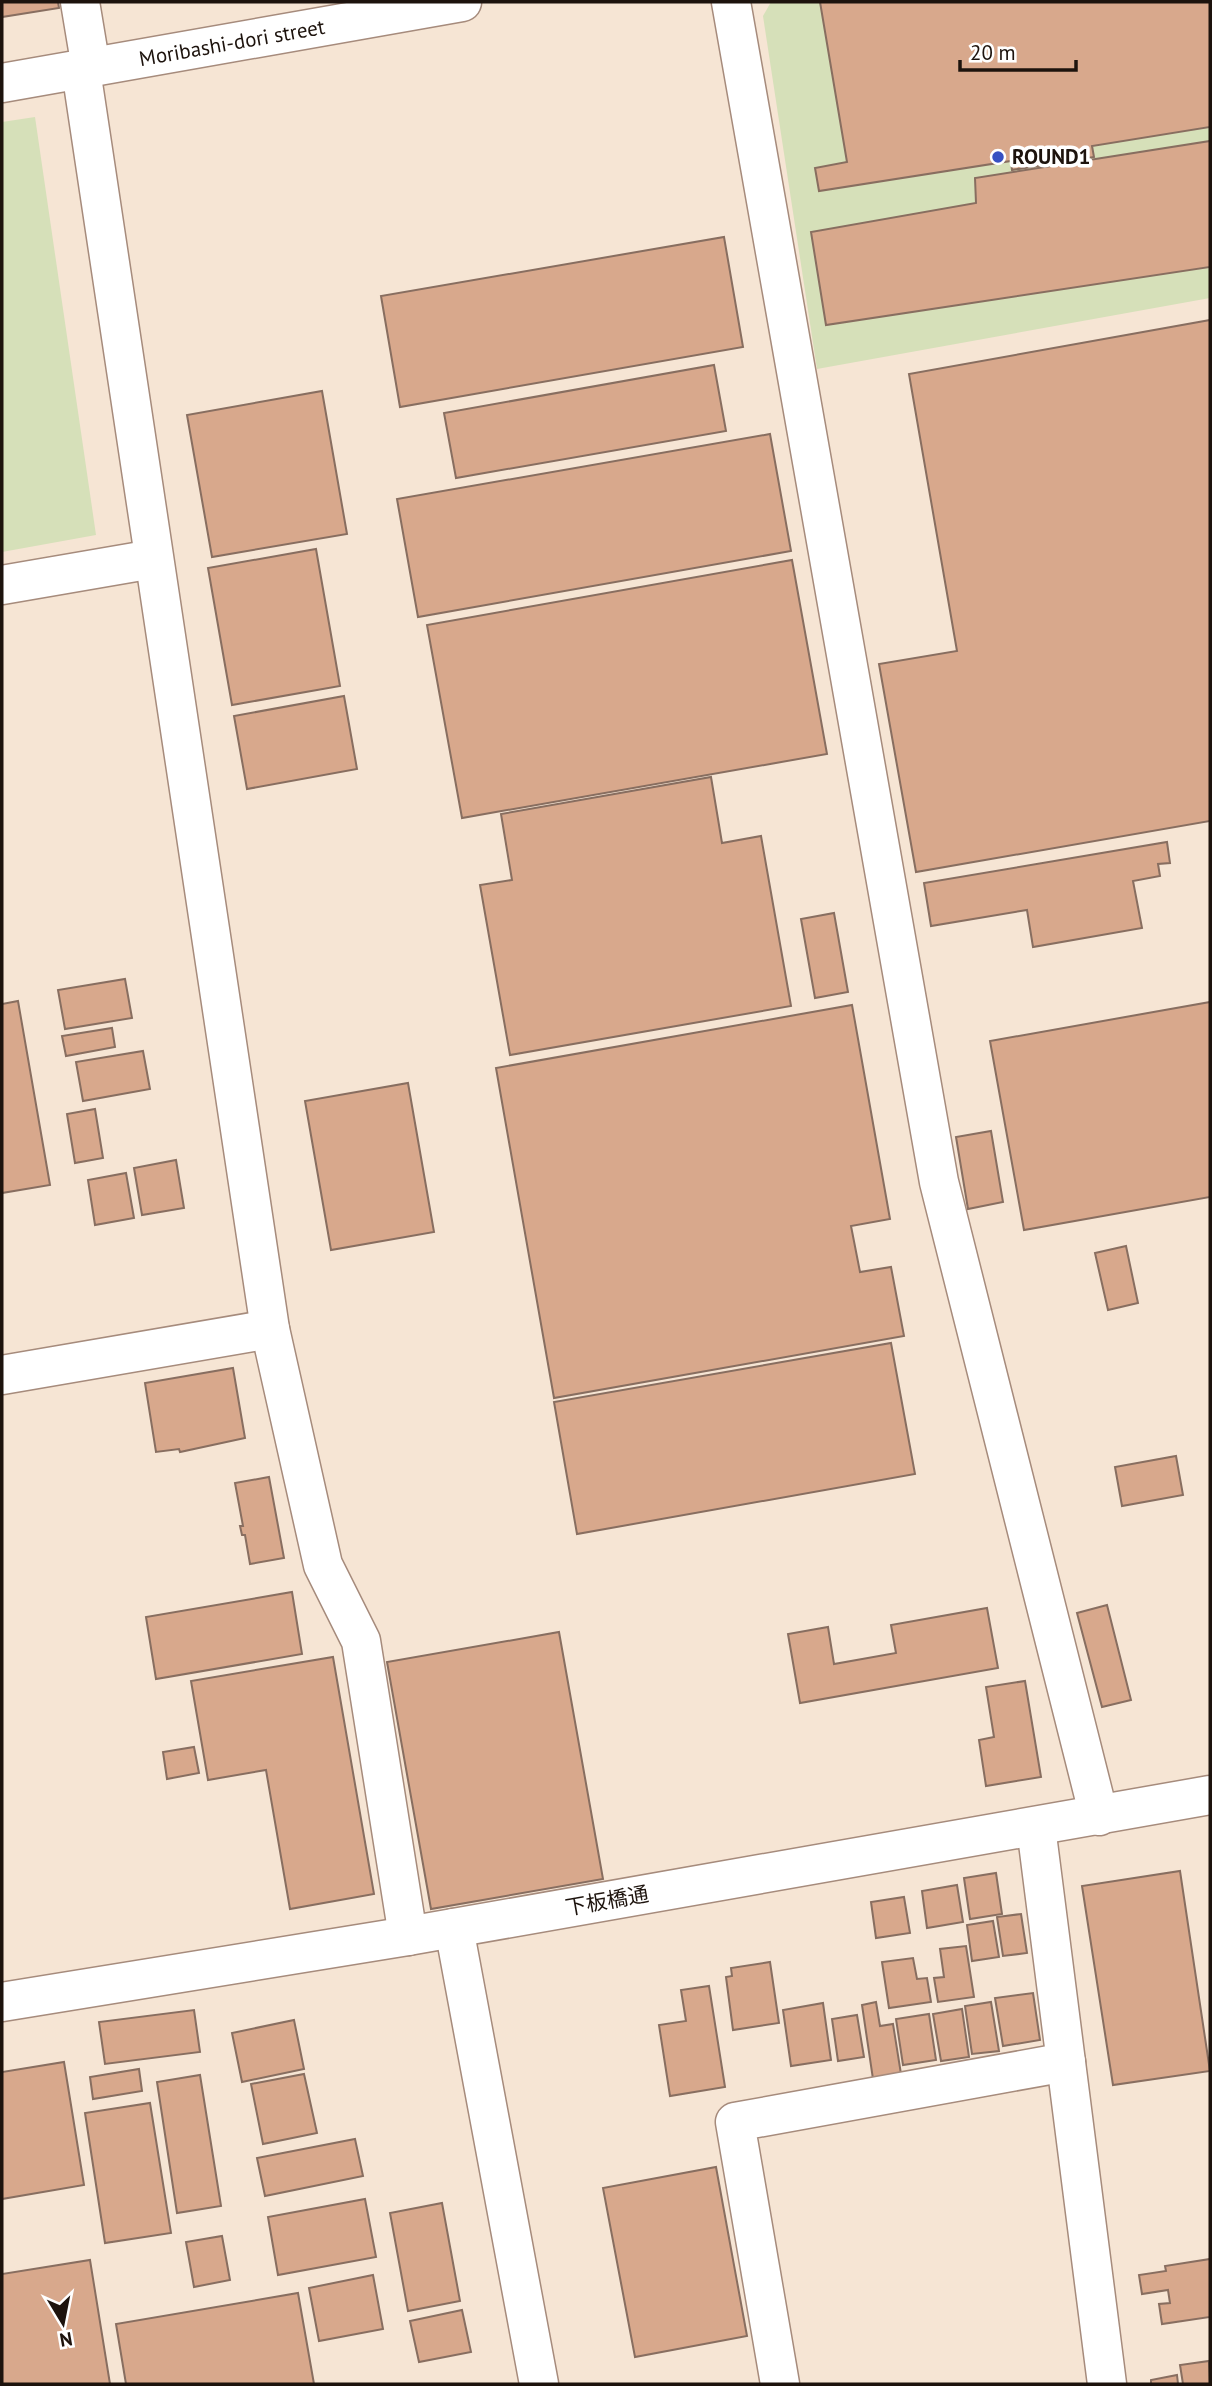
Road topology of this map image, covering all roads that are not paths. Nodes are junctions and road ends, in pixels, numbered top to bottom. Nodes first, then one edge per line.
1 (80, 2) edge
2 (462, 2) edge
3 (731, 2) edge
4 (86, 69) junction
5 (2, 83) edge
6 (153, 559) junction
7 (2, 584) edge
8 (270, 1329) junction
9 (2, 1375) edge
10 (1210, 1795) edge
11 (1099, 1816) junction
12 (1036, 1827) junction
13 (454, 1928) junction
14 (408, 1936) junction
15 (2, 2002) edge
16 (1066, 2062) junction
17 (539, 2384) edge
18 (780, 2384) edge
19 (1107, 2384) edge

1 - 4 street
2 - 4 street, Moribashi-dori street
3 - 11 street
4 - 5 street, Moribashi-dori street
4 - 6 street
6 - 7 street
6 - 8 street
8 - 9 street
8 - 14 street
10 - 11 street, 下板橋通
11 - 12 street, 下板橋通
12 - 13 street, 下板橋通
12 - 16 street
13 - 14 street, 下板橋通
13 - 17 street
14 - 15 street, 下板橋通
16 - 18 street
16 - 19 street

